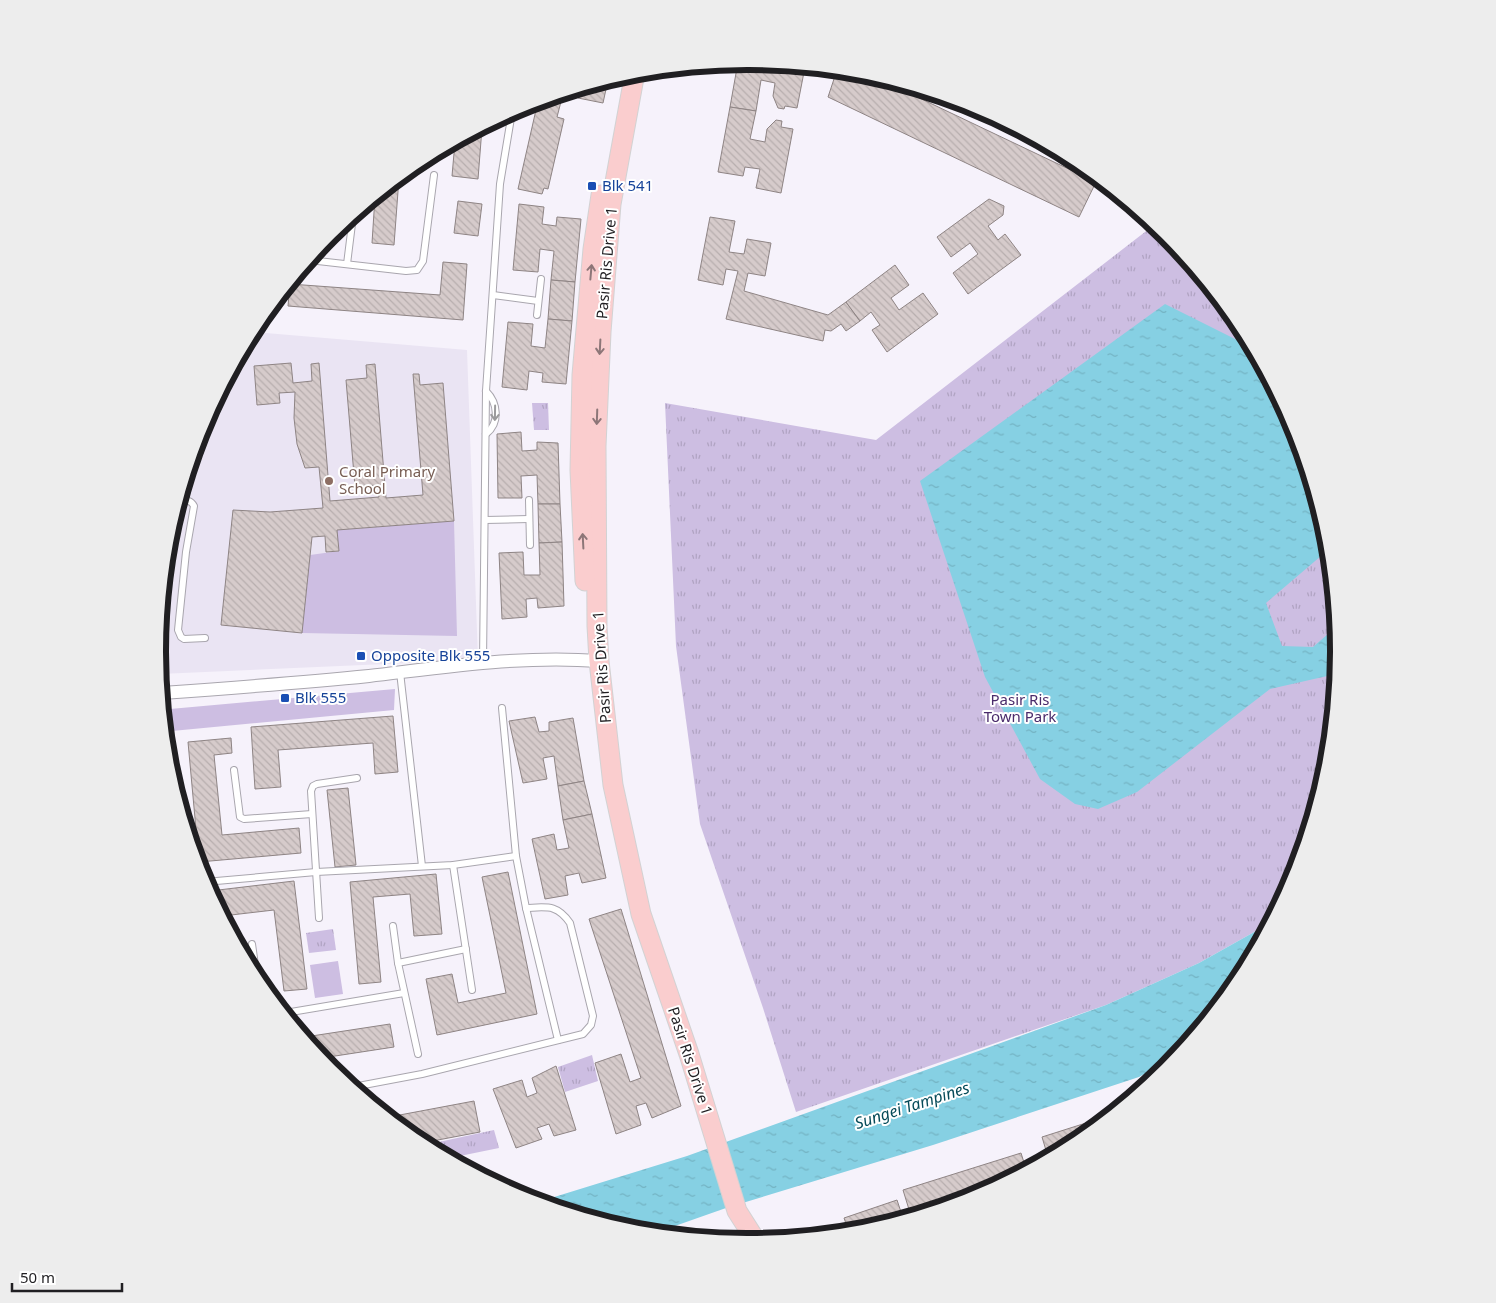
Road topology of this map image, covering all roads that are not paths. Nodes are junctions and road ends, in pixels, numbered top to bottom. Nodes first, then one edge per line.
1 (632, 82) edge
2 (622, 84) edge
3 (511, 121) edge
4 (434, 175) dead end
5 (352, 226) edge
6 (318, 261) edge
7 (347, 264) junction
8 (541, 279) dead end
9 (493, 295) junction
10 (538, 301) junction
11 (537, 315) dead end
12 (529, 500) dead end
13 (186, 501) edge
14 (529, 519) junction
15 (484, 520) junction
16 (530, 545) dead end
17 (205, 638) dead end
18 (593, 660) junction
19 (483, 663) junction
20 (400, 672) junction
21 (168, 693) edge
22 (502, 708) dead end
23 (234, 770) dead end
24 (357, 778) dead end
25 (312, 814) junction
26 (516, 856) junction
27 (453, 864) junction
28 (422, 866) junction
29 (316, 872) junction
30 (214, 881) edge
31 (526, 908) junction
32 (319, 918) dead end
33 (392, 926) dead end
34 (252, 944) dead end
35 (466, 949) junction
36 (254, 958) edge
37 (398, 962) junction
38 (472, 990) dead end
39 (404, 993) junction
40 (292, 1012) edge
41 (558, 1040) junction
42 (418, 1054) dead end
43 (362, 1086) edge
44 (734, 1212) junction
45 (742, 1233) edge
46 (750, 1233) edge

1 -> 18 main road, Pasir Ris Drive 1
18 -> 2 main road, Pasir Ris Drive 1
3 - 9 lane
4 - 7 lane
5 - 7 lane
6 - 7 lane
8 - 10 lane
9 - 10 lane
9 - 15 lane
10 - 11 lane
12 - 14 lane
13 - 17 lane
14 - 15 lane
14 - 16 lane
15 - 19 lane
18 - 19 street
18 - 44 main road, Pasir Ris Drive 1
19 - 20 street
20 - 21 street
20 - 28 lane
22 - 26 lane
23 - 25 lane
24 - 25 lane
25 - 29 lane
26 - 27 lane
26 - 31 lane
27 - 28 lane
27 - 35 lane
28 - 29 lane
29 - 30 lane
29 - 32 lane
31 - 41 lane
31 - 41 lane
33 - 37 lane
34 - 36 lane
35 - 37 lane
35 - 38 lane
37 - 39 lane
39 - 40 lane
39 - 42 lane
41 - 43 lane
44 - 45 main road, Pasir Ris Drive 1
44 - 46 main road, Pasir Ris Drive 1

